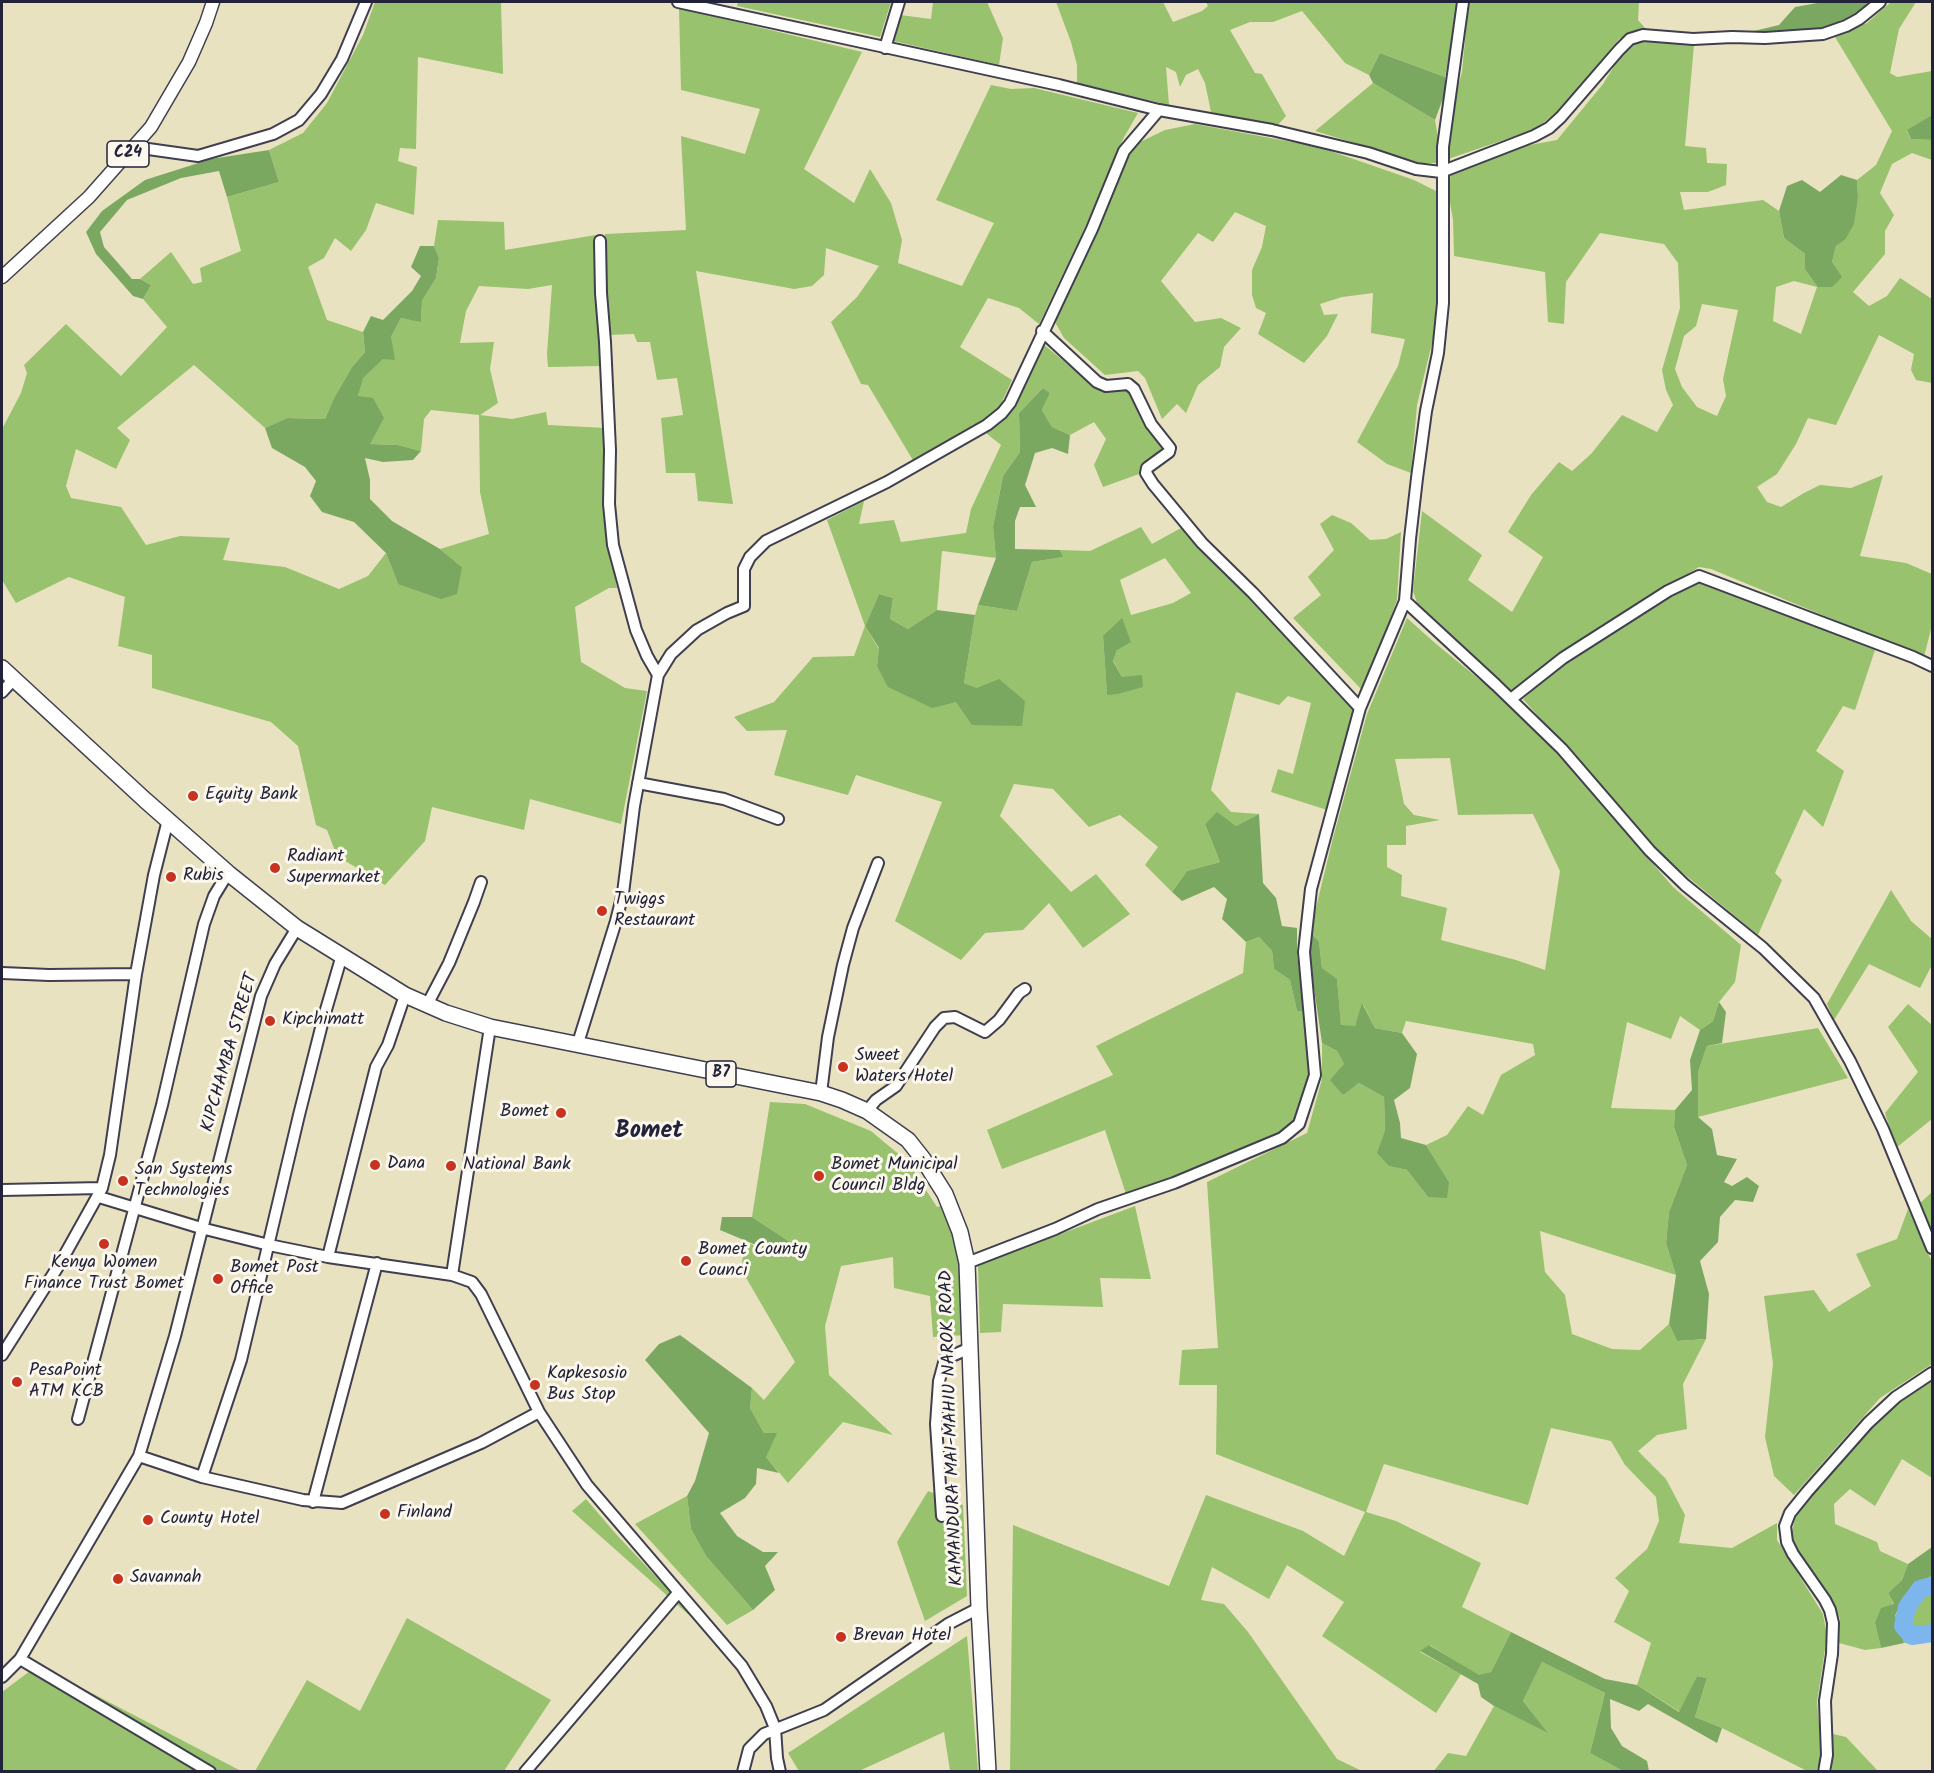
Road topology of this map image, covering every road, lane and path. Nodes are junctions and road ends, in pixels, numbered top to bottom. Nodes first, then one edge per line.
1 (213, 2) edge
2 (366, 2) edge
3 (678, 2) edge
4 (898, 2) edge
5 (1463, 2) edge
6 (1880, 2) edge
7 (885, 48) junction
8 (1159, 110) junction
9 (134, 147) junction
10 (1441, 171) junction
11 (600, 241) dead end
12 (2, 277) edge
13 (1042, 331) junction
14 (1405, 601) junction
15 (1932, 666) edge
16 (2, 668) edge
17 (658, 675) junction
18 (14, 679) junction
19 (2, 692) edge
20 (1511, 699) junction
21 (1360, 708) junction
22 (638, 783) junction
23 (778, 819) dead end
24 (168, 820) junction
25 (878, 863) dead end
26 (228, 873) junction
27 (481, 882) dead end
28 (297, 928) junction
29 (342, 956) junction
30 (2, 973) edge
31 (136, 974) junction
32 (1025, 989) dead end
33 (405, 995) junction
34 (427, 1005) junction
35 (490, 1027) junction
36 (578, 1043) junction
37 (821, 1094) junction
38 (867, 1111) junction
39 (2, 1190) edge
40 (101, 1193) junction
41 (134, 1207) junction
42 (201, 1228) junction
43 (269, 1245) junction
44 (1932, 1248) edge
45 (328, 1257) junction
46 (377, 1263) junction
47 (967, 1263) junction
48 (452, 1275) junction
49 (970, 1347) junction
50 (2, 1355) edge
51 (1932, 1373) edge
52 (539, 1412) junction
53 (78, 1419) dead end
54 (139, 1456) junction
55 (202, 1477) junction
56 (313, 1502) junction
57 (942, 1516) dead end
58 (678, 1593) junction
59 (979, 1608) junction
60 (20, 1659) junction
61 (2, 1677) edge
62 (775, 1728) junction
63 (210, 1772) edge
64 (525, 1772) edge
65 (743, 1772) edge
66 (780, 1772) edge
67 (988, 1772) edge
68 (1824, 1772) edge

1 - 9 main road, C24
2 - 9 street
3 - 7 street
4 - 7 street
5 - 10 street
6 - 10 street
7 - 8 street
8 - 10 street
8 - 13 street
9 - 12 main road, C24
10 - 14 street
11 - 17 street
13 - 17 street
13 - 21 street
14 - 20 street
14 - 21 street
15 - 20 street
16 - 18 highway, KAMANDURA MAI-MAHIU NAROK ROAD / B7
17 - 22 street
18 - 19 street
18 - 24 highway, KAMANDURA MAI-MAHIU NAROK ROAD / B7
20 - 44 street
21 - 47 street
22 - 23 street
22 - 36 street
24 - 26 highway, KAMANDURA MAI-MAHIU NAROK ROAD / B7
24 - 31 street
25 - 37 street
26 - 28 highway, KAMANDURA MAI-MAHIU NAROK ROAD / B7
26 - 41 street
27 - 34 street
28 - 29 highway, KAMANDURA MAI-MAHIU NAROK ROAD / B7
28 - 42 street, KIPCHAMBA STREET
29 - 33 highway, KAMANDURA MAI-MAHIU NAROK ROAD / B7
29 - 43 street
30 - 31 street
31 - 40 street
32 - 38 street
33 - 34 highway, KAMANDURA MAI-MAHIU NAROK ROAD / B7
33 - 45 street
34 - 35 highway, KAMANDURA MAI-MAHIU NAROK ROAD / B7
35 - 36 highway, KAMANDURA MAI-MAHIU NAROK ROAD / B7
35 - 48 street
36 - 37 highway, KAMANDURA MAI-MAHIU NAROK ROAD / B7
37 - 38 highway, KAMANDURA MAI-MAHIU NAROK ROAD / B7
38 - 47 highway, KAMANDURA MAI-MAHIU NAROK ROAD / B7
39 - 40 street
40 - 41 street
40 - 50 street
41 - 42 street
41 - 53 street
42 - 43 street
42 - 54 street, KIPCHAMBA STREET
43 - 45 street
43 - 55 street
45 - 46 street
46 - 48 street
46 - 56 street
47 - 49 highway, KAMANDURA MAI-MAHIU NAROK ROAD / B7
48 - 52 street
49 - 57 street
49 - 59 highway, KAMANDURA MAI-MAHIU NAROK ROAD / B7
51 - 68 street
52 - 56 street
52 - 58 street
54 - 55 street
54 - 60 street, KIPCHAMBA STREET
55 - 56 street
58 - 62 street
58 - 64 street
59 - 62 street
59 - 67 highway, KAMANDURA MAI-MAHIU NAROK ROAD / B7
60 - 61 street, KIPCHAMBA STREET
60 - 63 street
62 - 65 street
62 - 66 street

